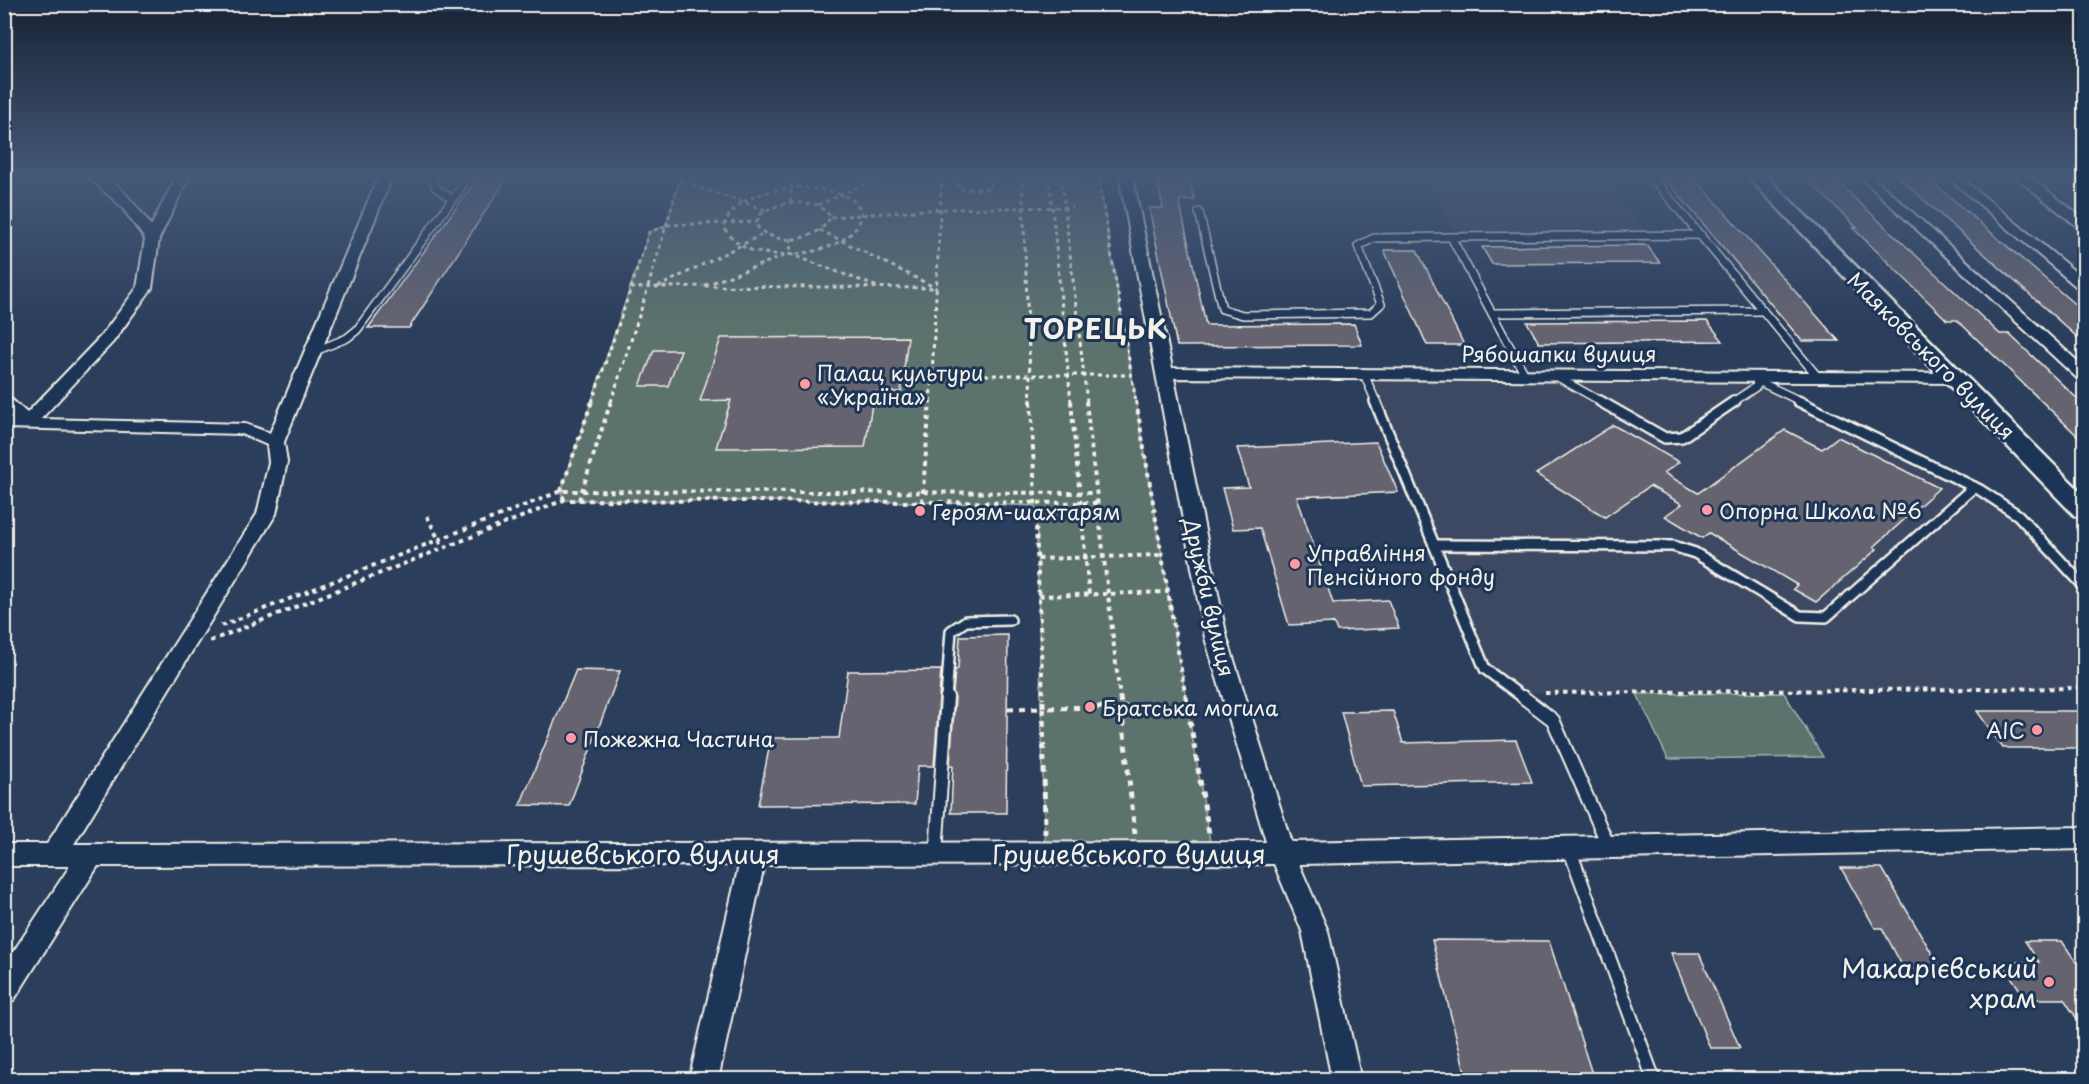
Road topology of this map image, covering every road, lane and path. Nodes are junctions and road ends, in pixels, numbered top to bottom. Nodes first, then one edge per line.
1 (145, 226) edge
2 (158, 226) edge
3 (366, 226) edge
4 (433, 226) edge
5 (666, 226) junction
6 (675, 226) edge
7 (723, 226) edge
8 (758, 226) edge
9 (825, 226) edge
10 (857, 226) edge
11 (940, 226) edge
12 (1024, 226) edge
13 (1054, 226) edge
14 (1067, 226) edge
15 (1107, 226) edge
16 (1136, 226) edge
17 (1202, 226) edge
18 (1693, 226) edge
19 (1806, 226) edge
20 (1921, 226) edge
21 (2013, 226) edge
22 (820, 230) junction
23 (765, 233) junction
24 (1701, 235) junction
25 (1451, 237) junction
26 (791, 238) junction
27 (152, 239) junction
28 (790, 254) junction
29 (703, 286) junction
30 (2085, 286) edge
31 (657, 287) junction
32 (632, 288) junction
33 (648, 288) junction
34 (881, 288) junction
35 (937, 288) junction
36 (1763, 311) junction
37 (1492, 313) junction
38 (313, 352) junction
39 (1163, 373) junction
40 (1364, 374) junction
41 (932, 375) junction
42 (1131, 375) junction
43 (1525, 375) junction
44 (1554, 375) junction
45 (2085, 375) edge
46 (903, 376) dead end
47 (1818, 377) junction
48 (1955, 378) junction
49 (1757, 379) junction
50 (4, 402) edge
51 (28, 422) junction
52 (4, 423) edge
53 (275, 442) junction
54 (1974, 487) junction
55 (561, 491) junction
56 (582, 492) junction
57 (1097, 493) junction
58 (564, 500) junction
59 (579, 500) junction
60 (921, 502) junction
61 (1098, 503) junction
62 (2085, 510) edge
63 (427, 516) dead end
64 (438, 540) junction
65 (1434, 545) junction
66 (442, 548) junction
67 (1161, 555) junction
68 (1103, 557) junction
69 (1038, 559) junction
70 (2085, 586) edge
71 (1168, 592) junction
72 (1089, 595) junction
73 (1039, 596) junction
74 (1010, 620) dead end
75 (183, 646) junction
76 (2085, 688) edge
77 (1537, 693) dead end
78 (1186, 706) junction
79 (1043, 708) junction
80 (1008, 709) dead end
81 (2085, 838) edge
82 (1609, 847) junction
83 (1569, 848) junction
84 (754, 853) junction
85 (936, 853) junction
86 (1046, 853) junction
87 (1137, 853) junction
88 (1212, 853) junction
89 (1281, 853) junction
90 (54, 854) junction
91 (92, 854) junction
92 (4, 855) edge
93 (4, 991) edge
94 (703, 1080) edge
95 (1347, 1080) edge
96 (1654, 1080) edge

1 - 27 street
2 - 27 street
3 - 38 street
4 - 38 lane
5 - 6 path
5 - 32 path
5 - 33 path
7 - 28 path
8 - 23 path
9 - 22 path
10 - 28 path
11 - 35 path
12 - 69 path
13 - 72 path
14 - 57 path
15 - 42 path
16 - 39 street, Дружби вулиця
17 - 25 lane
18 - 24 lane
19 - 48 main road, Маяковського вулиця
20 - 45 street
21 - 30 street
22 - 26 path
22 - 35 path
23 - 26 path
23 - 31 path
24 - 25 lane
24 - 36 lane
25 - 37 lane
26 - 28 path
27 - 51 street
28 - 29 path
28 - 34 path
29 - 31 path
29 - 34 path
31 - 33 path
32 - 33 path
32 - 55 path
33 - 56 path
34 - 35 path
35 - 41 path
36 - 37 lane
36 - 47 lane
37 - 43 lane
38 - 53 street
39 - 40 street, Рябошапки вулиця
39 - 89 street, Дружби вулиця
40 - 43 street, Рябошапки вулиця
40 - 65 lane
41 - 42 path
41 - 46 path
41 - 60 path
42 - 67 path
43 - 44 street, Рябошапки вулиця
44 - 49 street, Рябошапки вулиця
44 - 49 lane
47 - 48 street, Рябошапки вулиця
47 - 49 street, Рябошапки вулиця
48 - 62 main road, Маяковського вулиця
49 - 54 lane
50 - 51 street
51 - 52 street
51 - 53 street
53 - 75 street
54 - 65 lane
54 - 70 lane
55 - 56 path
55 - 58 path
55 - 64 path
56 - 57 path
56 - 59 path
57 - 61 path
58 - 59 path
58 - 66 path
59 - 60 path
60 - 61 path
61 - 68 path
63 - 64 path
64 - 66 path
64 - 75 path
65 - 82 lane
66 - 75 path
67 - 68 path
67 - 71 path
68 - 69 path
68 - 87 path
69 - 73 path
71 - 72 path
71 - 78 path
72 - 73 path
73 - 79 path
74 - 85 lane
75 - 90 street
76 - 77 path
78 - 79 path
78 - 88 path
79 - 80 path
79 - 86 path
81 - 82 street, Грушевського вулиця
82 - 83 street, Грушевського вулиця
83 - 89 street, Грушевського вулиця
83 - 96 lane
84 - 85 street, Грушевського вулиця
84 - 91 street, Грушевського вулиця
84 - 94 street
85 - 86 street, Грушевського вулиця
86 - 87 street, Грушевського вулиця
87 - 88 street, Грушевського вулиця
88 - 89 street, Грушевського вулиця
89 - 95 street, Дружби вулиця
90 - 91 street, Грушевського вулиця
90 - 92 street, Грушевського вулиця
91 - 93 street

